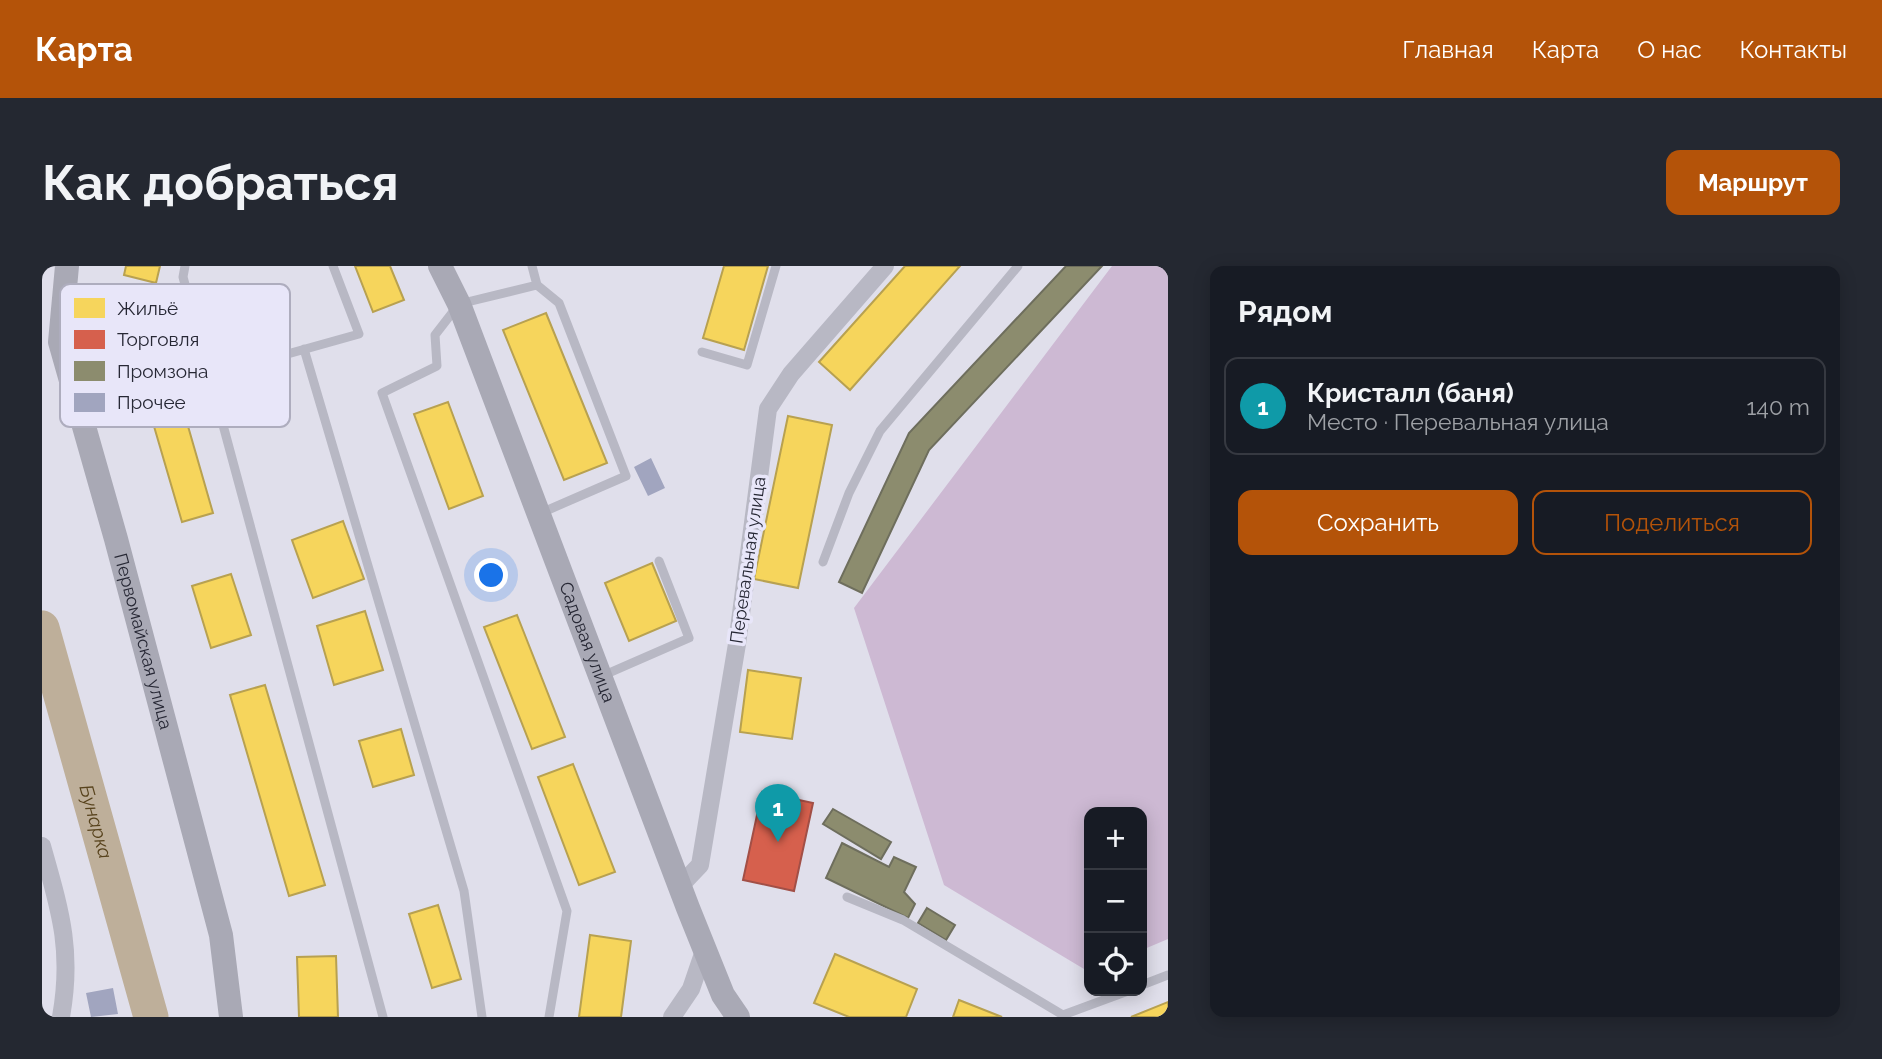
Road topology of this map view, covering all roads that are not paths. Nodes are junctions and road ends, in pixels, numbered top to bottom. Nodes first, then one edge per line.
1 (185, 266) edge
2 (333, 266) edge
3 (440, 266) edge
4 (532, 266) edge
5 (776, 266) edge
6 (885, 266) edge
7 (1018, 266) edge
8 (66, 267) edge
9 (42, 280) edge
10 (185, 284) edge
11 (537, 285) junction
12 (60, 295) edge
13 (459, 304) junction
14 (51, 337) edge
15 (304, 349) junction
16 (702, 352) dead end
17 (290, 353) edge
18 (60, 365) edge
19 (80, 427) edge
20 (223, 427) edge
21 (539, 514) junction
22 (659, 561) dead end
23 (823, 562) dead end
24 (600, 677) junction
25 (42, 846) edge
26 (680, 886) junction
27 (847, 897) dead end
28 (705, 948) junction
29 (1168, 975) edge
30 (1147, 983) edge
31 (691, 989) junction
32 (723, 995) junction
33 (1115, 996) edge
34 (1063, 1016) edge
35 (61, 1017) edge
36 (231, 1017) edge
37 (383, 1017) edge
38 (482, 1017) edge
39 (550, 1017) edge
40 (672, 1017) edge
41 (738, 1017) edge

1 - 10 lane
2 - 15 lane
3 - 13 street, Садовая улица
4 - 11 lane
5 - 16 lane
6 - 26 street, Перевальная улица
7 - 23 lane
8 - 9 street
11 - 13 lane
11 - 21 lane
12 - 14 street, Первомайская улица
13 - 21 street, Садовая улица
13 - 39 lane
14 - 18 street, Первомайская улица
15 - 17 lane
15 - 38 lane
19 - 36 street, Первомайская улица
20 - 37 lane
21 - 24 street, Садовая улица
22 - 24 lane
24 - 26 street, Садовая улица
25 - 35 street
26 - 28 street, Садовая улица
27 - 34 lane
28 - 31 street
28 - 32 street, Садовая улица
29 - 30 lane
31 - 32 street
31 - 40 street
32 - 41 street, Садовая улица
33 - 34 lane

